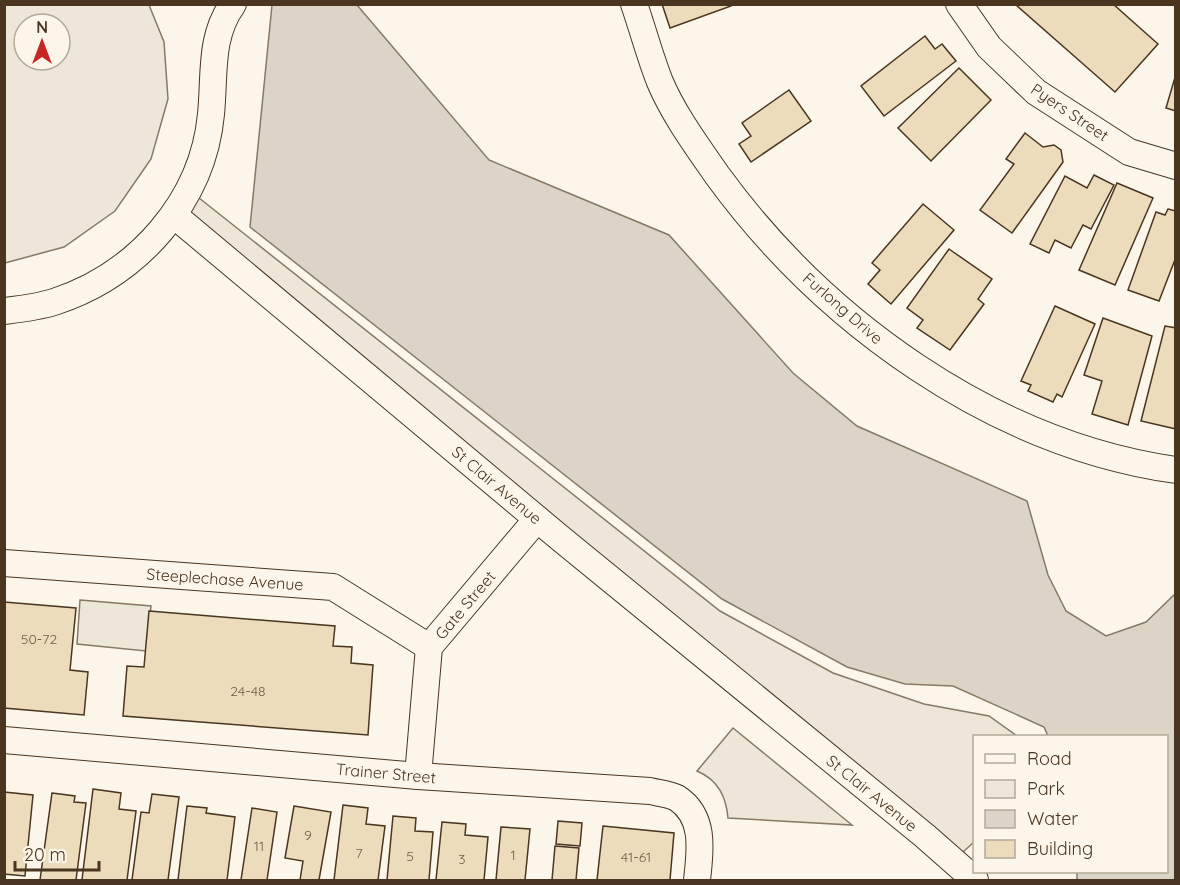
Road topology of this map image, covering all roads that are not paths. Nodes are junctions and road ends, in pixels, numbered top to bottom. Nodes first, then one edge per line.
1 (232, 4) edge
2 (634, 4) edge
3 (959, 4) edge
4 (1176, 166) edge
5 (175, 216) junction
6 (4, 311) edge
7 (1176, 470) edge
8 (537, 519) junction
9 (4, 563) edge
10 (429, 647) junction
11 (4, 740) edge
12 (418, 776) junction
13 (697, 880) edge
14 (975, 880) edge

1 - 5 street
2 - 7 street, Furlong Drive
3 - 4 street, Pyers Street
5 - 6 street
5 - 8 street, St Clair Avenue
8 - 10 street, Gate Street
8 - 14 street, St Clair Avenue
9 - 10 street, Steeplechase Avenue
10 - 12 street, Gate Street
11 - 12 street, Trainer Street
12 - 13 street, Trainer Street

